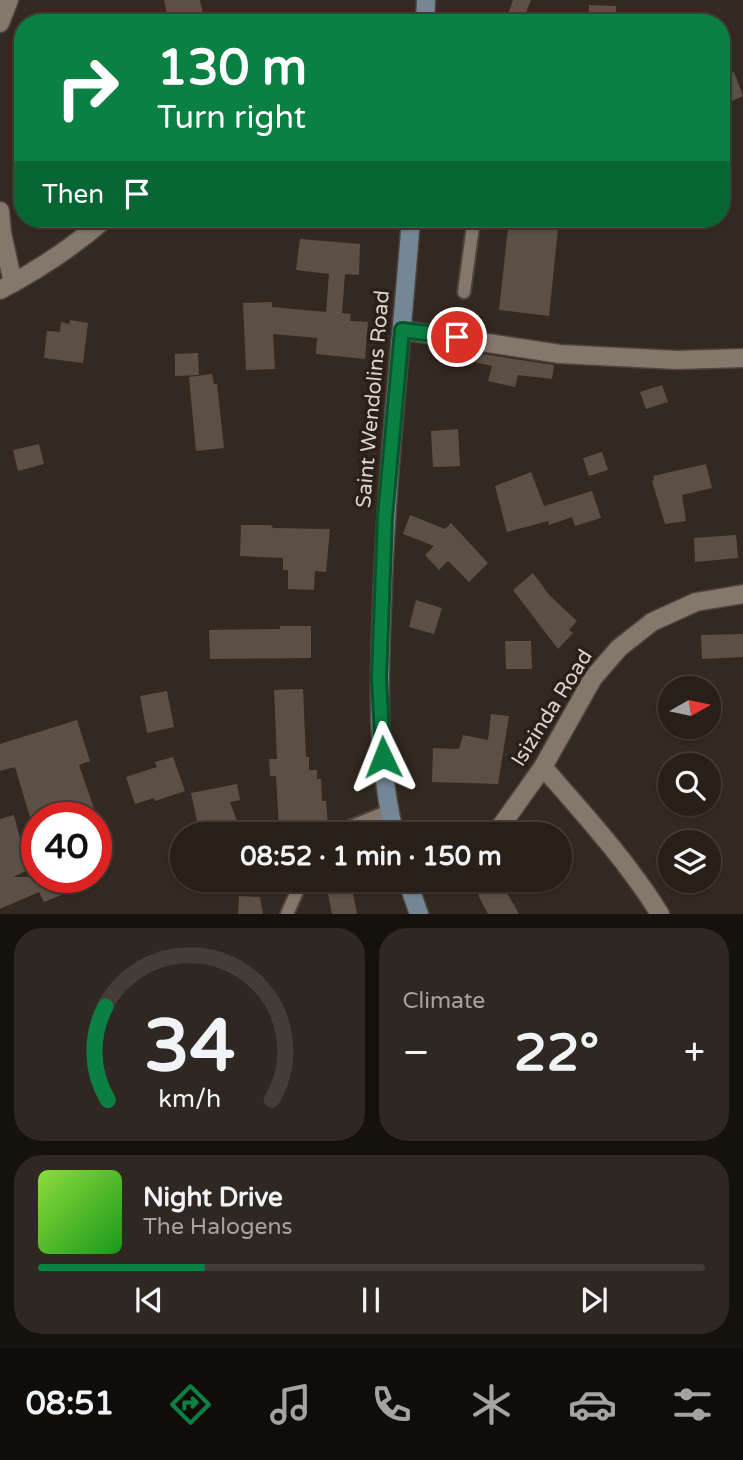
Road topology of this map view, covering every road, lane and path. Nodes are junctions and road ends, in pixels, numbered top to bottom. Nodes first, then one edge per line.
1 (9, 0) edge
2 (0, 23) edge
3 (0, 211) edge
4 (95, 228) edge
5 (410, 228) edge
6 (473, 228) edge
7 (7, 286) edge
8 (464, 292) dead end
9 (402, 330) junction
10 (743, 358) edge
11 (743, 594) edge
12 (543, 766) junction
13 (389, 811) junction
14 (362, 822) edge
15 (392, 822) edge
16 (504, 822) edge
17 (297, 892) edge
18 (411, 892) edge
19 (287, 914) edge
20 (419, 914) edge
21 (660, 914) edge

1 - 2 street
3 - 7 street
4 - 7 street
5 - 9 street, Saint Wendolins Road
6 - 8 lane
9 - 10 street
9 - 13 street, Saint Wendolins Road
11 - 12 street, Isizinda Road
12 - 16 street, Isizinda Road
12 - 21 street
13 - 14 lane
13 - 15 street, Saint Wendolins Road
17 - 19 lane
18 - 20 street

